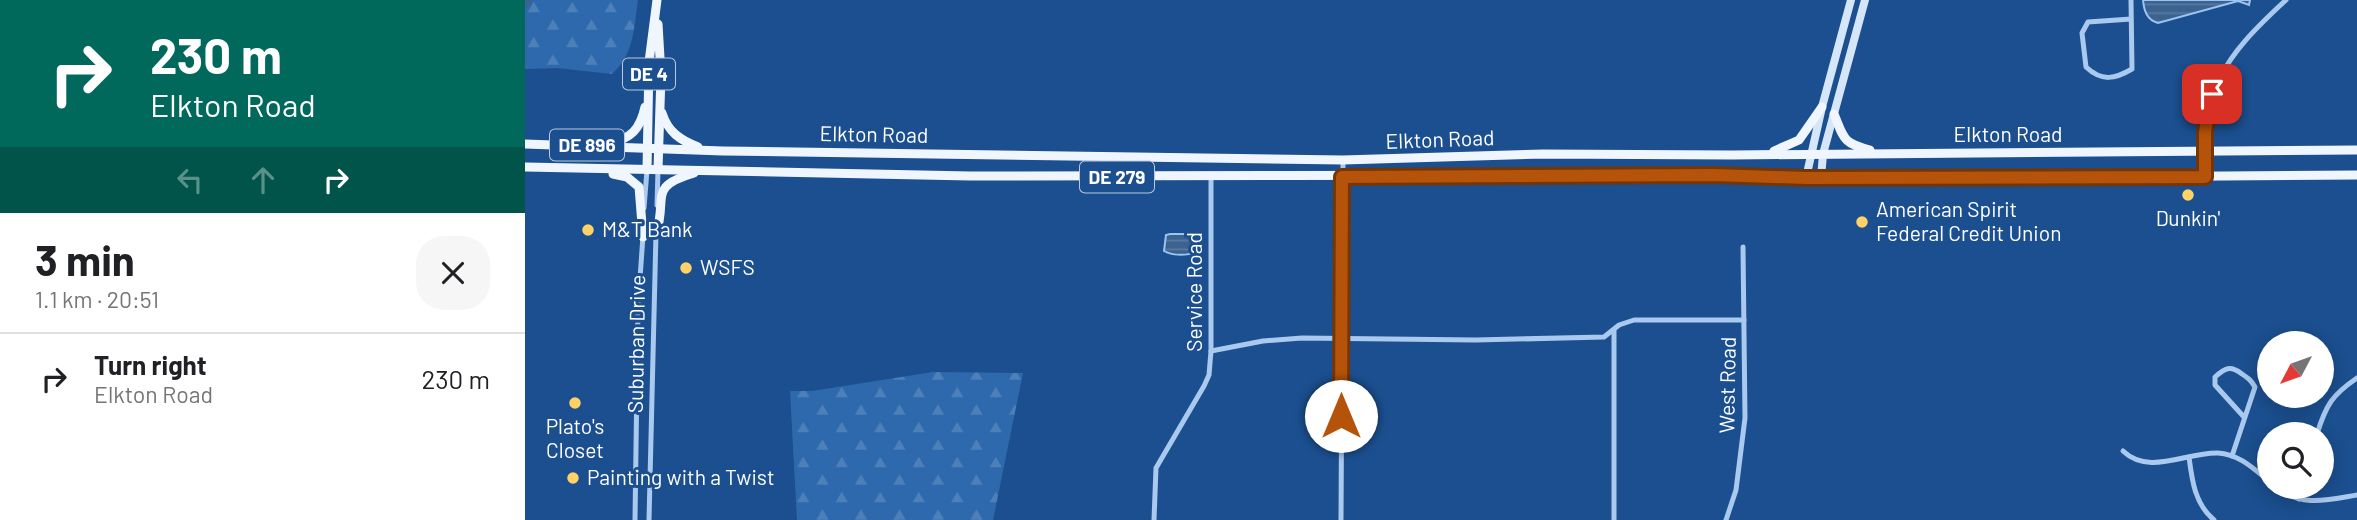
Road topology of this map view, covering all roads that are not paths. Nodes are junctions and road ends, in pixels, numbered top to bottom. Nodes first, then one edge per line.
1 (657, 0) edge
2 (1851, 0) edge
3 (1865, 0) edge
4 (2131, 0) edge
5 (2281, 1) edge
6 (2131, 19) junction
7 (649, 85) junction
8 (1822, 107) junction
9 (660, 108) junction
10 (1834, 114) junction
11 (525, 144) edge
12 (602, 146) junction
13 (648, 148) junction
14 (659, 149) junction
15 (707, 150) junction
16 (2357, 150) edge
17 (2205, 152) junction
18 (1882, 153) junction
19 (1811, 154) junction
20 (1823, 154) junction
21 (1760, 155) junction
22 (1343, 160) junction
23 (525, 167) edge
24 (552, 168) junction
25 (658, 169) junction
26 (647, 170) junction
27 (703, 170) junction
28 (2357, 175) edge
29 (1211, 177) junction
30 (1342, 177) junction
31 (2205, 177) junction
32 (1806, 178) junction
33 (1821, 178) junction
34 (656, 234) junction
35 (643, 237) junction
36 (1743, 247) dead end
37 (1744, 320) junction
38 (1614, 331) junction
39 (1341, 338) junction
40 (1211, 351) junction
41 (2357, 378) edge
42 (2244, 417) junction
43 (2321, 422) edge
44 (2123, 451) dead end
45 (2232, 456) junction
46 (2189, 457) junction
47 (2257, 471) edge
48 (2357, 495) edge
49 (2299, 499) edge
50 (635, 520) edge
51 (649, 520) edge
52 (1154, 520) edge
53 (1341, 520) edge
54 (1614, 520) edge
55 (1726, 520) edge
56 (2214, 520) edge

1 - 7 main road, DE 4
1 - 9 main road, DE 4
2 - 8 main road
3 - 10 main road
4 - 6 street
5 - 17 street
6 - 6 street
7 - 12 main road
7 - 13 main road, DE 4
8 - 19 main road
8 - 21 main road
9 - 14 main road, DE 4
9 - 15 main road
10 - 18 main road
10 - 20 main road
11 - 12 main road, Elkton Road / DE 896
12 - 13 main road, Elkton Road / DE 896
13 - 14 main road, Elkton Road / DE 279
13 - 26 main road, DE 4
14 - 15 main road, Elkton Road / DE 279
14 - 25 main road, DE 4
15 - 22 main road, Elkton Road / DE 279
16 - 17 main road, Elkton Road / DE 279
17 - 18 main road, Elkton Road / DE 279
17 - 31 street
18 - 20 main road, Elkton Road / DE 279
19 - 20 main road, Elkton Road / DE 279
19 - 21 main road, Elkton Road / DE 279
19 - 32 main road
20 - 33 main road
21 - 22 main road, Elkton Road / DE 279
22 - 30 street
23 - 24 main road, Elkton Road / DE 896
24 - 26 main road, Elkton Road / DE 896
24 - 35 main road
25 - 26 main road, Elkton Road / DE 896
25 - 27 main road, Elkton Road / DE 279
25 - 34 street, Suburban Drive
26 - 35 street, Suburban Drive
27 - 29 main road, Elkton Road / DE 279
27 - 34 main road
28 - 31 main road, Elkton Road / DE 279
29 - 30 main road, Elkton Road / DE 279
29 - 40 street, Service Road
30 - 32 main road, Elkton Road / DE 279
30 - 39 street
31 - 33 main road, Elkton Road / DE 279
32 - 33 main road, Elkton Road / DE 279
34 - 51 street, Suburban Drive
35 - 50 street, Suburban Drive
36 - 37 street, West Road
37 - 38 street
37 - 55 street, West Road
38 - 39 street
38 - 54 street
39 - 40 street
39 - 53 street
40 - 52 street, Service Road
41 - 43 street
42 - 42 street
42 - 45 street
44 - 46 street
45 - 46 street
45 - 47 street
46 - 56 street
48 - 49 street

